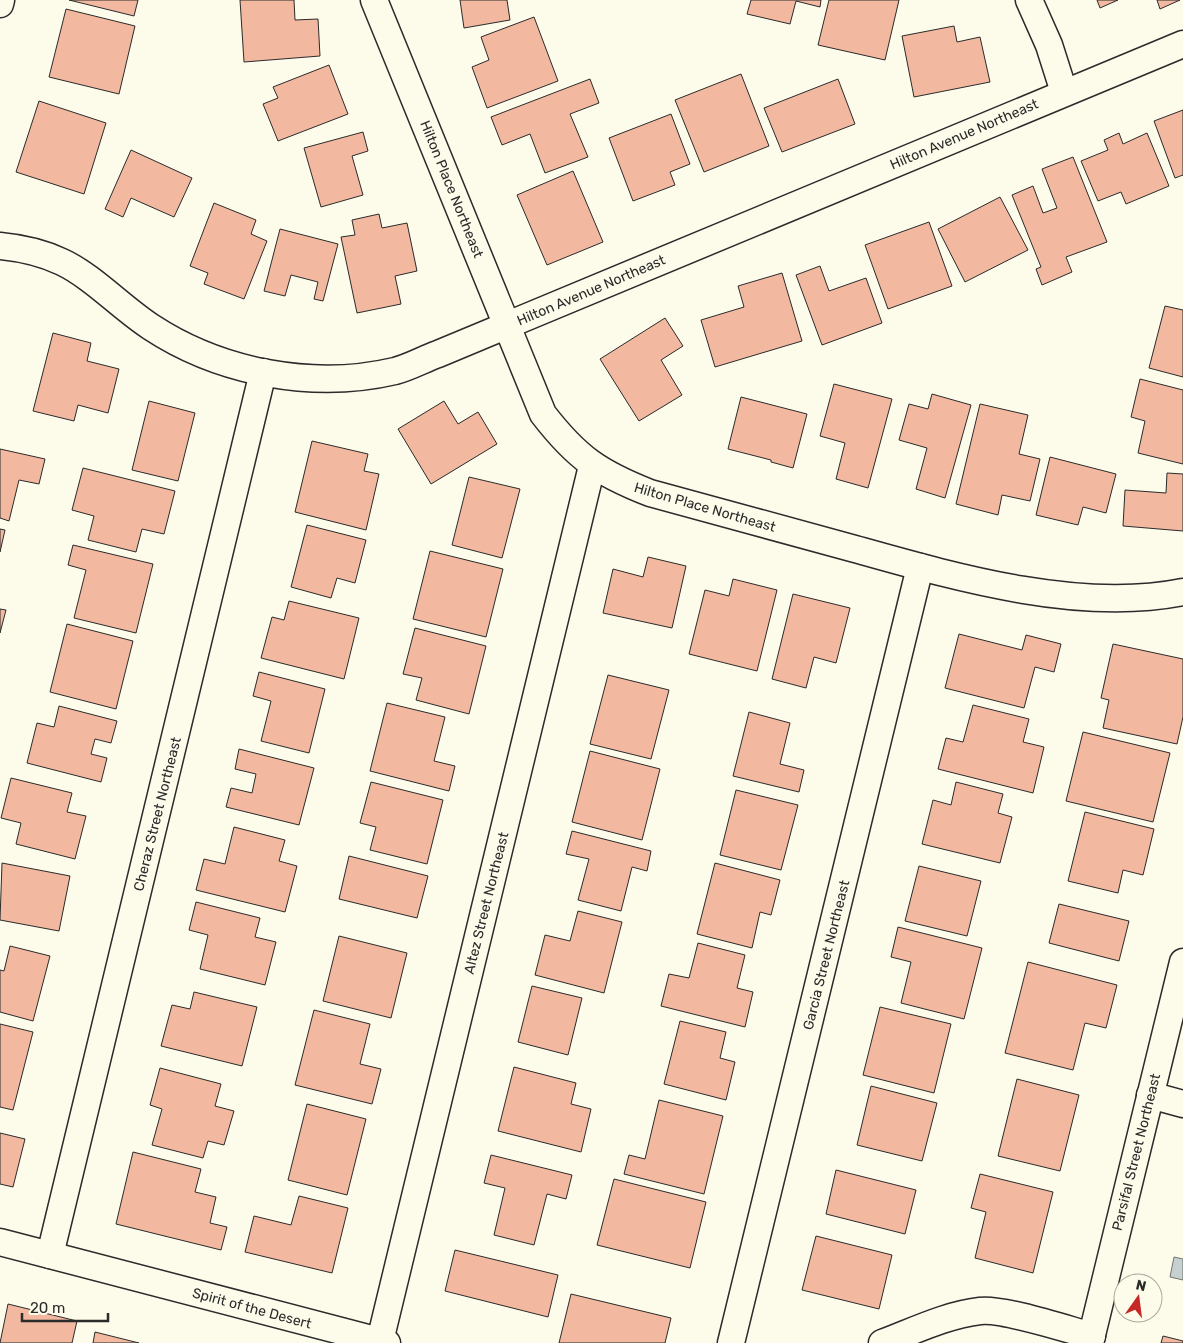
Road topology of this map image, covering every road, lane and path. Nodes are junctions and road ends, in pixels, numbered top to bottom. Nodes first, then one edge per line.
1 (1, 0) edge
2 (374, 0) edge
3 (1029, 0) edge
4 (0, 4) edge
5 (1183, 44) edge
6 (1064, 92) junction
7 (0, 246) edge
8 (508, 324) junction
9 (263, 372) junction
10 (592, 466) junction
11 (920, 567) junction
12 (1183, 592) edge
13 (1183, 962) edge
14 (1150, 1096) junction
15 (1183, 1104) edge
16 (0, 1242) edge
17 (50, 1255) junction
18 (1091, 1339) edge
19 (383, 1342) edge
20 (731, 1343) edge
21 (882, 1343) edge

1 - 4 street
2 - 8 street, Hilton Place Northeast
3 - 6 street
5 - 6 street, Hilton Avenue Northeast
6 - 8 street, Hilton Avenue Northeast
7 - 9 street, Hilton Avenue Northeast
8 - 9 street, Hilton Avenue Northeast
8 - 10 street, Hilton Place Northeast
9 - 17 street, Cheraz Street Northeast
10 - 11 street, Hilton Place Northeast
10 - 19 street, Altez Street Northeast
11 - 12 street, Hilton Place Northeast
11 - 20 street, Garcia Street Northeast
13 - 14 street, Parsifal Street Northeast
14 - 15 street
14 - 18 street, Parsifal Street Northeast
16 - 17 street, Spirit of the Desert
17 - 19 street, Spirit of the Desert
18 - 21 street

